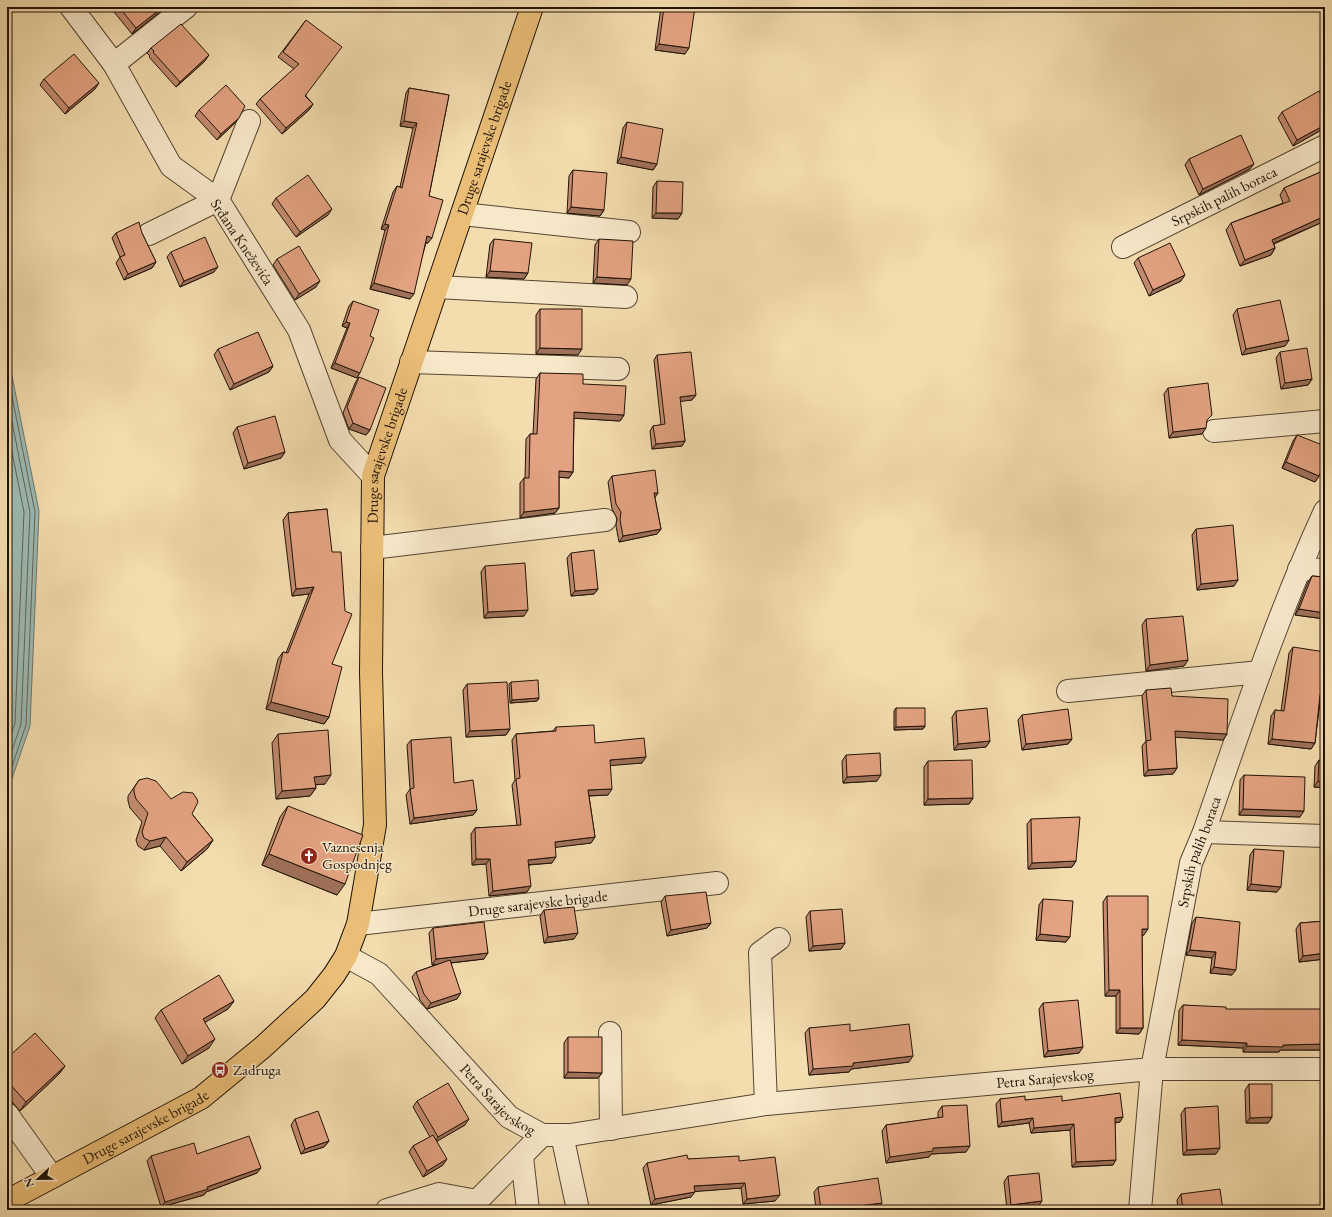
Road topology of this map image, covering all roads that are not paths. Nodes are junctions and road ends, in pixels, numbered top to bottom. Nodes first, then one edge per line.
1 (71, 7) edge
2 (186, 7) edge
3 (532, 7) edge
4 (114, 64) junction
5 (249, 121) dead end
6 (1325, 146) edge
7 (218, 200) junction
8 (462, 214) junction
9 (630, 232) dead end
10 (149, 234) dead end
11 (1123, 247) dead end
12 (437, 287) junction
13 (626, 297) dead end
14 (411, 362) junction
15 (618, 369) dead end
16 (1325, 421) edge
17 (1214, 431) dead end
18 (373, 476) junction
19 (1325, 511) edge
20 (605, 520) dead end
21 (372, 548) junction
22 (1299, 569) junction
23 (1325, 570) edge
24 (1260, 672) junction
25 (1068, 691) dead end
26 (1204, 832) junction
27 (1325, 836) edge
28 (717, 883) dead end
29 (358, 924) junction
30 (779, 939) dead end
31 (346, 956) junction
32 (610, 1033) dead end
33 (1152, 1069) junction
34 (1325, 1069) edge
35 (766, 1104) junction
36 (7, 1114) edge
37 (611, 1129) junction
38 (552, 1135) junction
39 (522, 1157) junction
40 (52, 1178) junction
41 (7, 1201) edge
42 (476, 1205) edge
43 (387, 1210) edge
44 (528, 1210) edge
45 (578, 1210) edge
46 (1140, 1210) edge

1 - 4 street, Srđana Kneževića
2 - 4 street
3 - 8 main road, Druge sarajevske brigade
4 - 7 street, Srđana Kneževića
5 - 7 street
6 - 11 street, Srpskih palih boraca
7 - 10 street
7 - 18 street, Srđana Kneževića
8 - 9 street
8 - 12 main road, Druge sarajevske brigade
12 - 13 street
12 - 14 main road, Druge sarajevske brigade
14 - 15 street
14 - 18 main road, Druge sarajevske brigade
16 - 17 street
18 - 21 main road, Druge sarajevske brigade
19 - 22 street, Srpskih palih boraca
20 - 21 street
21 - 29 main road, Druge sarajevske brigade
22 - 23 street
22 - 24 street, Srpskih palih boraca
24 - 25 street
24 - 26 street, Srpskih palih boraca
26 - 27 street
26 - 33 street, Srpskih palih boraca
28 - 29 street, Druge sarajevske brigade
29 - 31 main road, Druge sarajevske brigade
30 - 35 street
31 - 38 street, Petra Sarajevskog
31 - 40 main road, Druge sarajevske brigade
32 - 37 street
33 - 34 street, Petra Sarajevskog
33 - 35 street, Petra Sarajevskog
33 - 46 street, Srpskih palih boraca
35 - 37 street, Petra Sarajevskog
36 - 40 street
37 - 38 street, Petra Sarajevskog
38 - 39 street
38 - 45 street
39 - 42 street
39 - 44 street
40 - 41 main road, Druge sarajevske brigade
42 - 43 street

